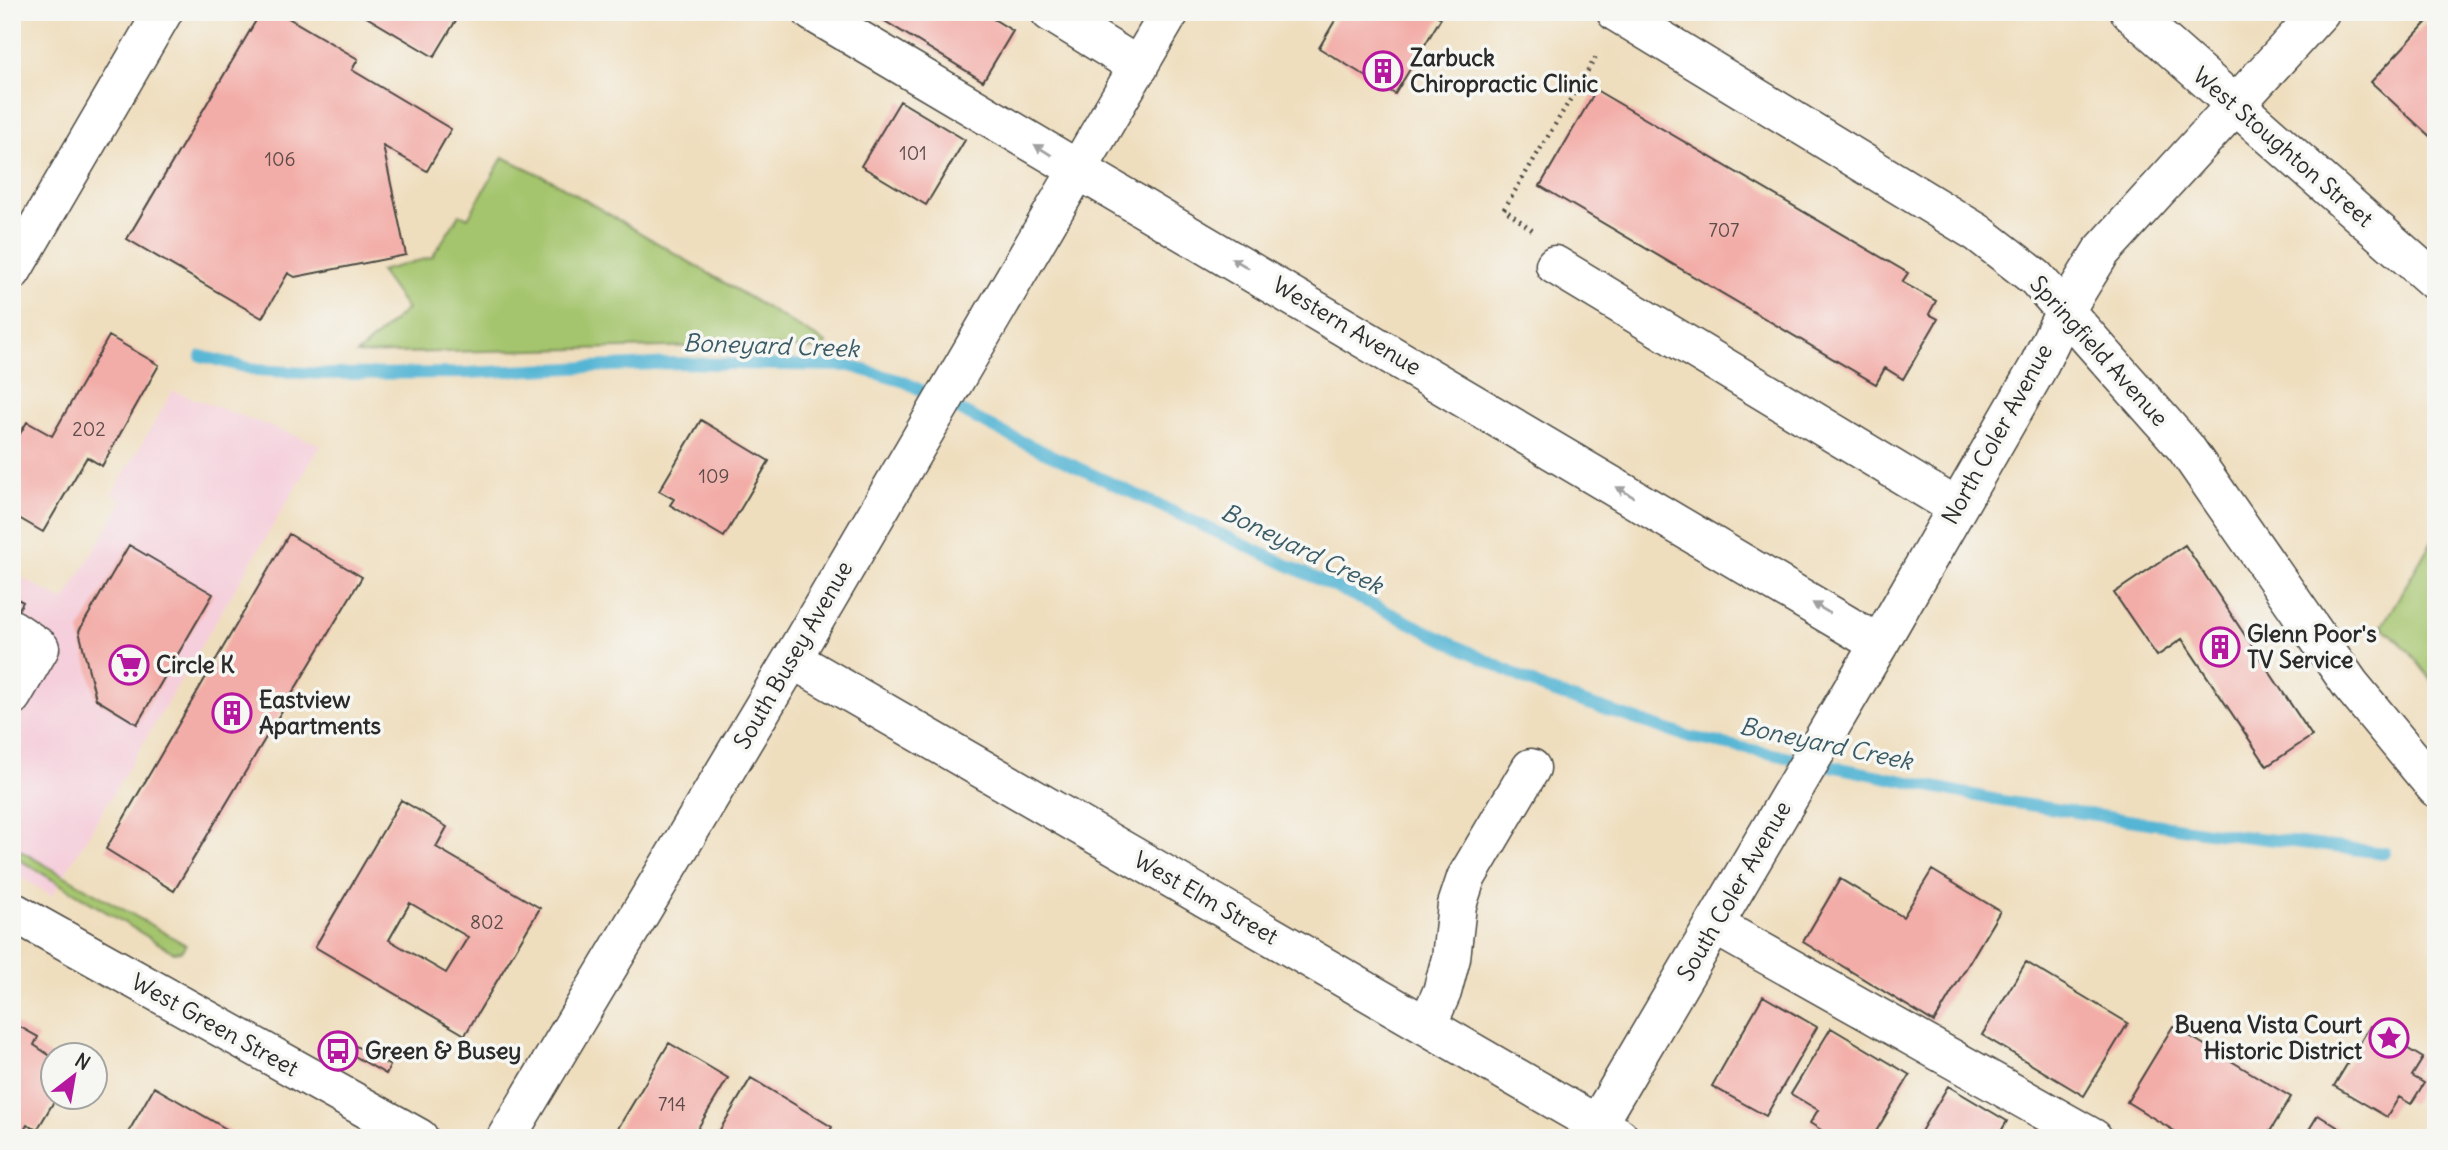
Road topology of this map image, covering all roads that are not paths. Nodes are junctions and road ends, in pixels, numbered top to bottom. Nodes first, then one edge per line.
1 (163, 12) edge
2 (812, 12) edge
3 (1050, 12) edge
4 (1170, 12) edge
5 (1616, 12) edge
6 (2130, 12) edge
7 (2320, 12) edge
8 (1139, 67) junction
9 (2235, 108) junction
10 (1077, 172) junction
11 (1555, 265) road end
12 (12, 271) edge
13 (2436, 282) edge
14 (2066, 309) junction
15 (1956, 508) junction
16 (12, 629) edge
17 (1879, 644) junction
18 (792, 659) junction
19 (12, 696) edge
20 (1531, 768) dead end
21 (2436, 789) edge
22 (12, 911) edge
23 (1714, 925) junction
24 (1427, 1026) junction
25 (1602, 1133) edge
26 (419, 1138) edge
27 (506, 1138) edge
28 (2093, 1138) edge

1 - 12 street
10 -> 2 street, Western Avenue
3 - 8 street
4 - 8 street, South Busey Avenue
5 - 14 street, Springfield Avenue
6 - 9 street, West Stoughton Street
7 - 9 street, North Coler Avenue
8 - 10 street, South Busey Avenue
9 - 13 street, West Stoughton Street
9 - 14 street, North Coler Avenue
17 -> 10 street, Western Avenue
10 - 18 street, South Busey Avenue
11 - 15 street
14 - 15 street, North Coler Avenue
14 - 21 street, Springfield Avenue
15 - 17 street, North Coler Avenue
16 - 19 street
17 - 23 street, South Coler Avenue
18 - 24 street, West Elm Street
18 - 27 street, South Busey Avenue
20 - 24 street
22 - 26 street, West Green Street
23 - 25 street, South Coler Avenue
23 - 28 street
24 - 25 street, West Elm Street

